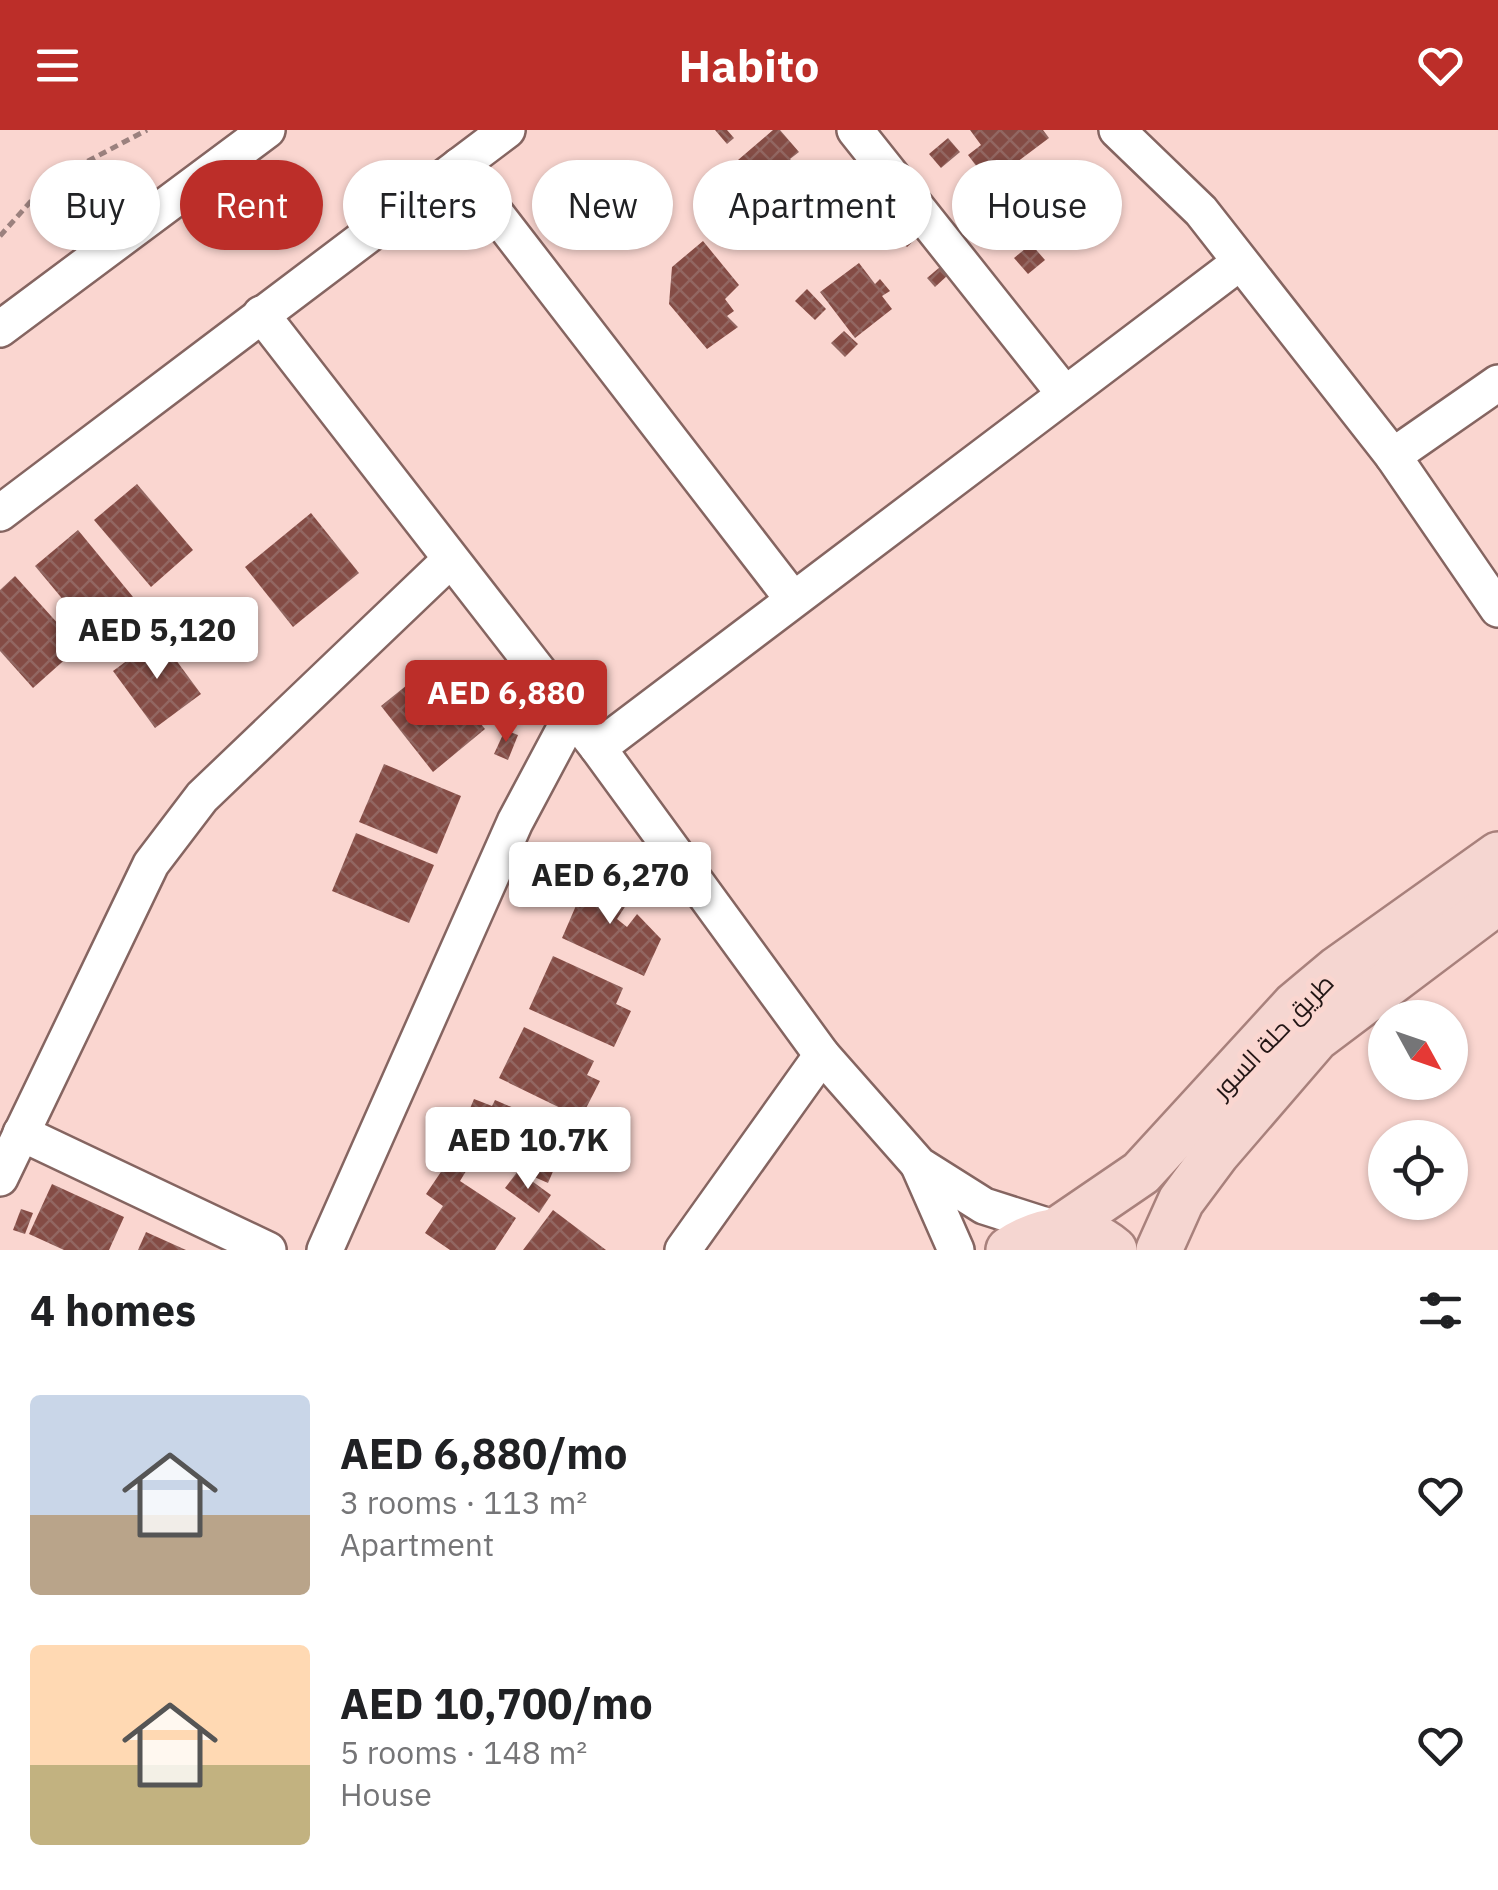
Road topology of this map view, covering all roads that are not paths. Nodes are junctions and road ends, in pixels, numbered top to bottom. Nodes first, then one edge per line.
1 (267, 130) edge
2 (506, 130) edge
3 (855, 130) edge
4 (1117, 130) edge
5 (467, 160) edge
6 (512, 235) edge
7 (346, 250) edge
8 (1239, 263) junction
9 (260, 314) junction
10 (0, 329) edge
11 (1498, 383) edge
12 (1064, 393) junction
13 (1393, 456) junction
14 (0, 513) edge
15 (449, 561) junction
16 (792, 598) junction
17 (1498, 609) edge
18 (572, 715) junction
19 (598, 748) junction
20 (1498, 855) edge
21 (1498, 901) edge
22 (822, 1055) junction
23 (22, 1133) junction
24 (919, 1165) junction
25 (0, 1178) edge
26 (1057, 1229) junction
27 (268, 1250) edge
28 (324, 1250) edge
29 (683, 1250) edge
30 (956, 1250) edge
31 (1009, 1250) edge
32 (1114, 1250) edge
33 (1159, 1250) edge

1 - 10 street
2 - 5 street
3 - 12 street
4 - 8 street
6 - 16 street
7 - 9 street
8 - 12 street
8 - 13 street
9 - 14 street
9 - 15 street
11 - 13 street
12 - 16 street
13 - 17 street
15 - 18 street
15 - 23 street
16 - 19 street
18 - 19 street
18 - 28 street
19 - 22 street
20 - 26 main road, طريق حلة السور
21 - 33 main road, طريق حلة السور
22 - 24 street
22 - 29 street
23 - 25 street
23 - 27 street
24 - 26 street
24 - 30 street
26 - 31 main road, طريق حلة السور
26 - 32 main road

